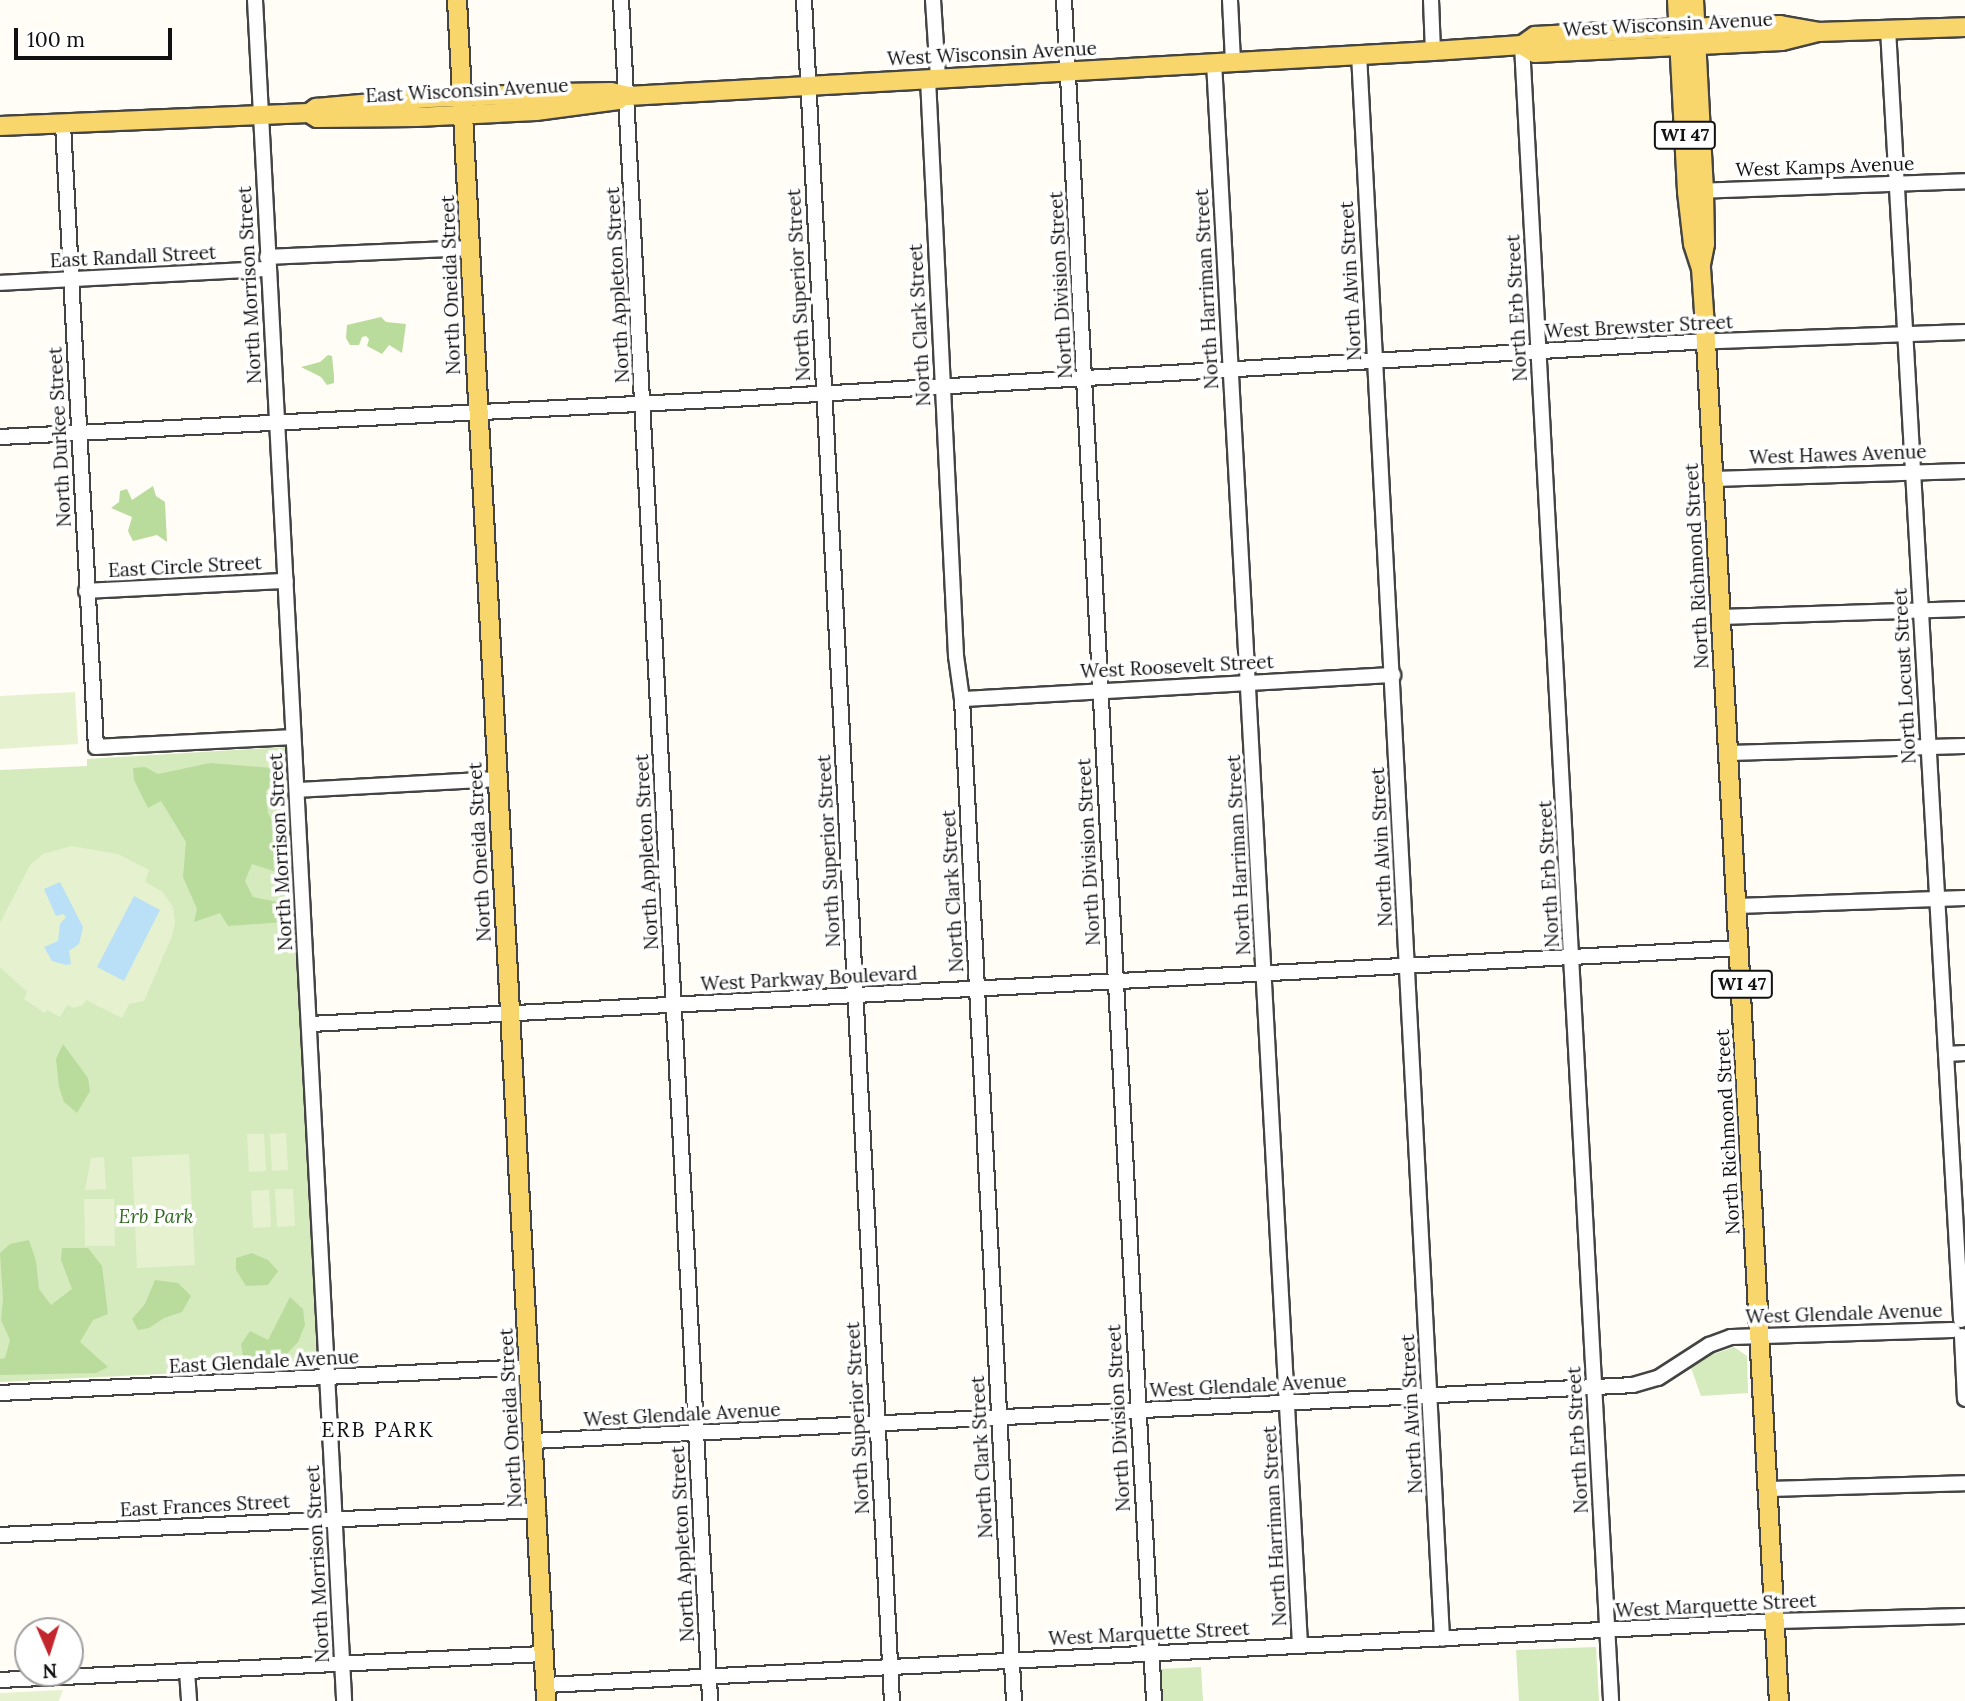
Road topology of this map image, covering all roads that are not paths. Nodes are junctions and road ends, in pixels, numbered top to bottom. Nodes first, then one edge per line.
1 (255, 0) edge
2 (457, 0) edge
3 (621, 0) edge
4 (804, 0) edge
5 (933, 0) edge
6 (1064, 0) edge
7 (1230, 0) edge
8 (1431, 0) edge
9 (1677, 0) edge
10 (1694, 0) edge
11 (1965, 27) edge
12 (1888, 29) junction
13 (1687, 36) junction
14 (1522, 45) junction
15 (1433, 51) junction
16 (1359, 54) junction
17 (1233, 61) junction
18 (1214, 62) junction
19 (1068, 71) junction
20 (933, 78) junction
21 (809, 86) junction
22 (628, 96) junction
23 (464, 106) junction
24 (261, 115) junction
25 (63, 124) junction
26 (0, 127) edge
27 (1965, 181) edge
28 (1898, 183) junction
29 (1696, 191) junction
30 (471, 248) junction
31 (267, 263) junction
32 (72, 279) junction
33 (0, 283) edge
34 (1965, 332) edge
35 (1906, 334) junction
36 (1706, 342) junction
37 (1539, 352) junction
38 (1375, 360) junction
39 (1231, 369) junction
40 (1085, 377) junction
41 (942, 386) junction
42 (824, 393) junction
43 (643, 404) junction
44 (478, 413) junction
45 (277, 423) junction
46 (79, 433) junction
47 (0, 437) edge
48 (1965, 471) edge
49 (1914, 472) junction
50 (1713, 479) junction
51 (286, 581) junction
52 (86, 592) junction
53 (1965, 609) edge
54 (1921, 610) junction
55 (1720, 617) junction
56 (1393, 675) junction
57 (1250, 683) junction
58 (1100, 691) junction
59 (962, 699) junction
60 (293, 737) junction
61 (1965, 746) edge
62 (1928, 747) junction
63 (1728, 753) junction
64 (497, 779) junction
65 (297, 790) junction
66 (1965, 898) edge
67 (1938, 899) junction
68 (1737, 906) junction
69 (1740, 948) junction
70 (1573, 958) junction
71 (1408, 966) junction
72 (1264, 975) junction
73 (1116, 983) junction
74 (977, 990) junction
75 (856, 997) junction
76 (675, 1005) junction
77 (510, 1014) junction
78 (310, 1024) junction
79 (1965, 1053) edge
80 (1946, 1054) junction
81 (1959, 1190) edge
82 (1961, 1329) edge
83 (1760, 1336) junction
84 (529, 1367) junction
85 (328, 1378) junction
86 (1595, 1387) junction
87 (0, 1393) edge
88 (1431, 1396) junction
89 (1965, 1399) edge
90 (1289, 1403) junction
91 (1138, 1411) junction
92 (999, 1417) junction
93 (877, 1424) junction
94 (696, 1432) junction
95 (533, 1441) junction
96 (1965, 1483) edge
97 (1768, 1489) junction
98 (538, 1510) junction
99 (334, 1519) junction
100 (0, 1535) edge
101 (1965, 1616) edge
102 (1775, 1621) junction
103 (1608, 1630) junction
104 (1442, 1639) junction
105 (1300, 1645) junction
106 (1152, 1653) junction
107 (544, 1654) junction
108 (1012, 1660) junction
109 (342, 1664) junction
110 (890, 1667) junction
111 (187, 1671) junction
112 (709, 1676) junction
113 (0, 1679) edge
114 (546, 1693) edge
115 (189, 1701) edge
116 (344, 1701) edge
117 (710, 1701) edge
118 (892, 1701) edge
119 (1014, 1701) edge
120 (1154, 1701) edge
121 (1611, 1701) edge
122 (1779, 1701) edge

1 - 24 street, North Morrison Street
2 - 23 main road, North Oneida Street
3 - 22 street, North Appleton Street
4 - 21 street, North Superior Street
5 - 20 street, North Clark Street
6 - 19 street, North Division Street
7 - 17 street
8 - 15 street
9 - 13 main road, North Richmond Street / WI 47
10 - 13 main road, North Richmond Street / WI 47
11 - 12 main road, West Wisconsin Avenue
12 - 13 main road, West Wisconsin Avenue
12 - 28 street, North Locust Street
13 - 14 main road, West Wisconsin Avenue
13 - 29 main road, North Richmond Street / WI 47
14 - 15 main road, West Wisconsin Avenue
14 - 37 street, North Erb Street
15 - 16 main road, West Wisconsin Avenue
16 - 17 main road, West Wisconsin Avenue
16 - 38 street, North Alvin Street
17 - 18 main road, West Wisconsin Avenue
18 - 19 main road, West Wisconsin Avenue
18 - 39 street, North Harriman Street
19 - 20 main road, West Wisconsin Avenue
19 - 40 street, North Division Street
20 - 21 main road, West Wisconsin Avenue
20 - 41 street, North Clark Street
21 - 22 main road, West Wisconsin Avenue
21 - 42 street, North Superior Street
22 - 23 main road, West Wisconsin Avenue
22 - 43 street, North Appleton Street
23 - 24 main road, East Wisconsin Avenue
23 - 30 main road, North Oneida Street
24 - 25 main road, East Wisconsin Avenue
24 - 31 street, North Morrison Street
25 - 26 main road, East Wisconsin Avenue
25 - 32 street, North Durkee Street
27 - 28 street, West Kamps Avenue
28 - 29 street, West Kamps Avenue
28 - 35 street, North Locust Street
29 - 36 main road, North Richmond Street / WI 47
30 - 31 street, East Randall Street
30 - 44 main road, North Oneida Street
31 - 32 street, East Randall Street
31 - 45 street, North Morrison Street
32 - 33 street, East Randall Street
32 - 46 street, North Durkee Street
34 - 35 street, West Brewster Street
35 - 36 street, West Brewster Street
35 - 49 street, North Locust Street
36 - 37 street, West Brewster Street
36 - 50 main road, North Richmond Street / WI 47
37 - 38 street, West Brewster Street
37 - 70 street, North Erb Street
38 - 39 street, West Brewster Street
38 - 56 street, North Alvin Street
39 - 40 street, West Brewster Street
39 - 57 street, North Harriman Street
40 - 41 street, West Brewster Street
40 - 58 street, North Division Street
41 - 42 street, West Brewster Street
41 - 59 street, North Clark Street
42 - 43 street, West Brewster Street
42 - 75 street, North Superior Street
43 - 44 street, West Brewster Street
43 - 76 street, North Appleton Street
44 - 45 street, West Brewster Street
44 - 64 main road, North Oneida Street
45 - 46 street, West Brewster Street
45 - 51 street, North Morrison Street
46 - 47 street, West Brewster Street
46 - 52 street, North Durkee Street
48 - 49 street, West Hawes Avenue
49 - 50 street, West Hawes Avenue
49 - 54 street, North Locust Street
50 - 55 main road, North Richmond Street / WI 47
51 - 52 street, East Circle Street
51 - 60 street, North Morrison Street
52 - 60 street, North Durkee Street
53 - 54 street
54 - 55 street
54 - 62 street, North Locust Street
55 - 63 main road, North Richmond Street / WI 47
56 - 57 street, West Roosevelt Street
56 - 71 street, North Alvin Street
57 - 58 street, West Roosevelt Street
57 - 72 street, North Harriman Street
58 - 59 street, West Roosevelt Street
58 - 73 street, North Division Street
59 - 74 street, North Clark Street
60 - 65 street, North Morrison Street
61 - 62 street
62 - 63 street
62 - 67 street, North Locust Street
63 - 68 main road, North Richmond Street / WI 47
64 - 65 street
64 - 77 main road, North Oneida Street
65 - 78 street, North Morrison Street
66 - 67 street
67 - 68 street
67 - 80 street, North Locust Street
68 - 69 main road, North Richmond Street / WI 47
69 - 70 street, West Parkway Boulevard
69 - 83 main road, North Richmond Street / WI 47
70 - 71 street, West Parkway Boulevard
70 - 86 street, North Erb Street
71 - 72 street, West Parkway Boulevard
71 - 88 street, North Alvin Street
72 - 73 street, West Parkway Boulevard
72 - 90 street, North Harriman Street
73 - 74 street, West Parkway Boulevard
73 - 91 street, North Division Street
74 - 75 street, West Parkway Boulevard
74 - 92 street, North Clark Street
75 - 76 street, West Parkway Boulevard
75 - 93 street, North Superior Street
76 - 77 street, West Parkway Boulevard
76 - 94 street, North Appleton Street
77 - 78 street, West Parkway Boulevard
77 - 84 main road, North Oneida Street
78 - 85 street, North Morrison Street
79 - 80 street
80 - 81 street, North Locust Street
81 - 82 street, North Locust Street
82 - 83 street, West Glendale Avenue
82 - 89 street, North Locust Street
83 - 86 street, West Glendale Avenue
83 - 97 main road, North Richmond Street / WI 47
84 - 85 street, East Glendale Avenue
84 - 95 main road, North Oneida Street
85 - 87 street, East Glendale Avenue
85 - 99 street, North Morrison Street
86 - 88 street, West Glendale Avenue
86 - 103 street, North Erb Street
88 - 90 street, West Glendale Avenue
88 - 104 street, North Alvin Street
90 - 91 street, West Glendale Avenue
90 - 105 street, North Harriman Street
91 - 92 street, West Glendale Avenue
91 - 106 street, North Division Street
92 - 93 street, West Glendale Avenue
92 - 108 street, North Clark Street
93 - 94 street, West Glendale Avenue
93 - 110 street, North Superior Street
94 - 95 street, West Glendale Avenue
94 - 112 street, North Appleton Street
95 - 98 main road, North Oneida Street
96 - 97 street
97 - 102 main road, North Richmond Street / WI 47
98 - 99 street, East Frances Street
98 - 107 main road, North Oneida Street
99 - 100 street, East Frances Street
99 - 109 street, North Morrison Street
101 - 102 street, West Marquette Street
102 - 103 street, West Marquette Street
102 - 122 main road, North Richmond Street / WI 47
103 - 104 street, West Marquette Street
103 - 121 street, North Erb Street
104 - 105 street, West Marquette Street
105 - 106 street, West Marquette Street
106 - 108 street, West Marquette Street
106 - 120 street, North Division Street
107 - 109 street
107 - 114 main road, North Oneida Street
108 - 110 street, West Marquette Street
108 - 119 street, North Clark Street
109 - 111 street
109 - 116 street, North Morrison Street
110 - 112 street, West Marquette Street
110 - 118 street, North Superior Street
111 - 113 street
111 - 115 street
112 - 114 street, West Marquette Street
112 - 117 street, North Appleton Street

